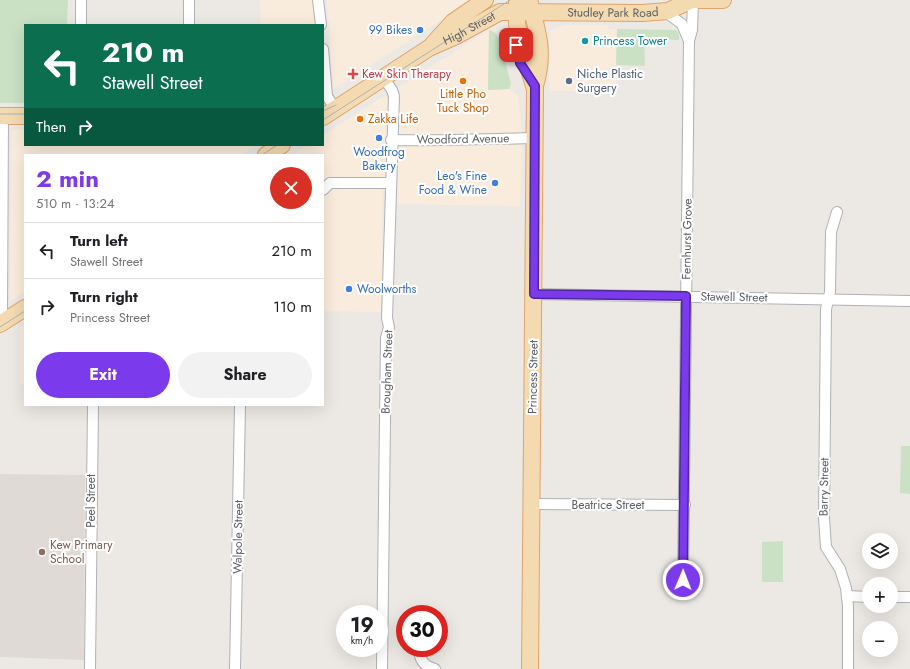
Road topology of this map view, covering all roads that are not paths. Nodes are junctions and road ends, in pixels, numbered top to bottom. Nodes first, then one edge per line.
1 (81, 0) edge
2 (189, 0) edge
3 (318, 0) edge
4 (485, 0) edge
5 (723, 0) edge
6 (690, 1) edge
7 (511, 6) edge
8 (531, 6) edge
9 (664, 11) junction
10 (581, 13) junction
11 (81, 24) edge
12 (189, 24) edge
13 (321, 24) edge
14 (538, 37) junction
15 (689, 41) junction
16 (429, 48) junction
17 (324, 62) edge
18 (383, 78) junction
19 (535, 86) junction
20 (329, 113) edge
21 (1, 116) edge
22 (24, 116) edge
23 (535, 138) junction
24 (391, 140) junction
25 (280, 146) edge
26 (268, 154) edge
27 (390, 183) junction
28 (324, 189) edge
29 (837, 212) dead end
30 (534, 294) junction
31 (686, 296) junction
32 (828, 299) junction
33 (910, 301) edge
34 (24, 309) edge
35 (2, 323) edge
36 (93, 406) edge
37 (240, 406) edge
38 (531, 504) junction
39 (685, 505) junction
40 (683, 580) dead end
41 (847, 596) junction
42 (862, 596) edge
43 (898, 597) edge
44 (910, 597) edge
45 (420, 657) edge
46 (428, 668) edge
47 (90, 669) edge
48 (235, 669) edge
49 (382, 669) edge
50 (530, 669) edge
51 (848, 669) edge

1 - 11 street
2 - 12 street
3 - 13 street
4 - 16 main road, High Street
5 - 6 main road, Studley Park Road
6 - 9 main road, Studley Park Road
6 - 15 street, Fernhurst Grove
7 - 8 main road, High Street
7 - 16 main road, High Street
7 - 19 main road
8 - 10 main road, Studley Park Road
8 - 14 main road, Princess Street
9 - 10 main road, Studley Park Road
9 - 15 street, Fernhurst Grove
10 - 14 main road
14 - 19 main road, Princess Street
15 - 31 street, Fernhurst Grove
16 - 18 main road, High Street
17 - 20 street
18 - 20 main road, High Street
18 - 24 street, Brougham Street
19 - 23 main road, Princess Street
21 - 22 main road
21 - 35 street
23 - 24 street, Woodford Avenue
23 - 30 main road, Princess Street
24 - 27 street, Brougham Street
25 - 26 main road
27 - 28 street
27 - 49 street, Brougham Street
29 - 32 street, Barry Street
30 - 31 street, Stawell Street
30 - 38 main road, Princess Street
31 - 32 street, Stawell Street
31 - 39 street, Fernhurst Grove
32 - 33 street, Stawell Street
32 - 41 street, Barry Street
34 - 35 main road
36 - 47 street, Peel Street
37 - 48 street, Walpole Street
38 - 39 street, Beatrice Street
38 - 50 main road, Princess Street
39 - 40 street, Fernhurst Grove
41 - 42 street
41 - 51 street, Barry Street
43 - 44 street
45 - 46 street

